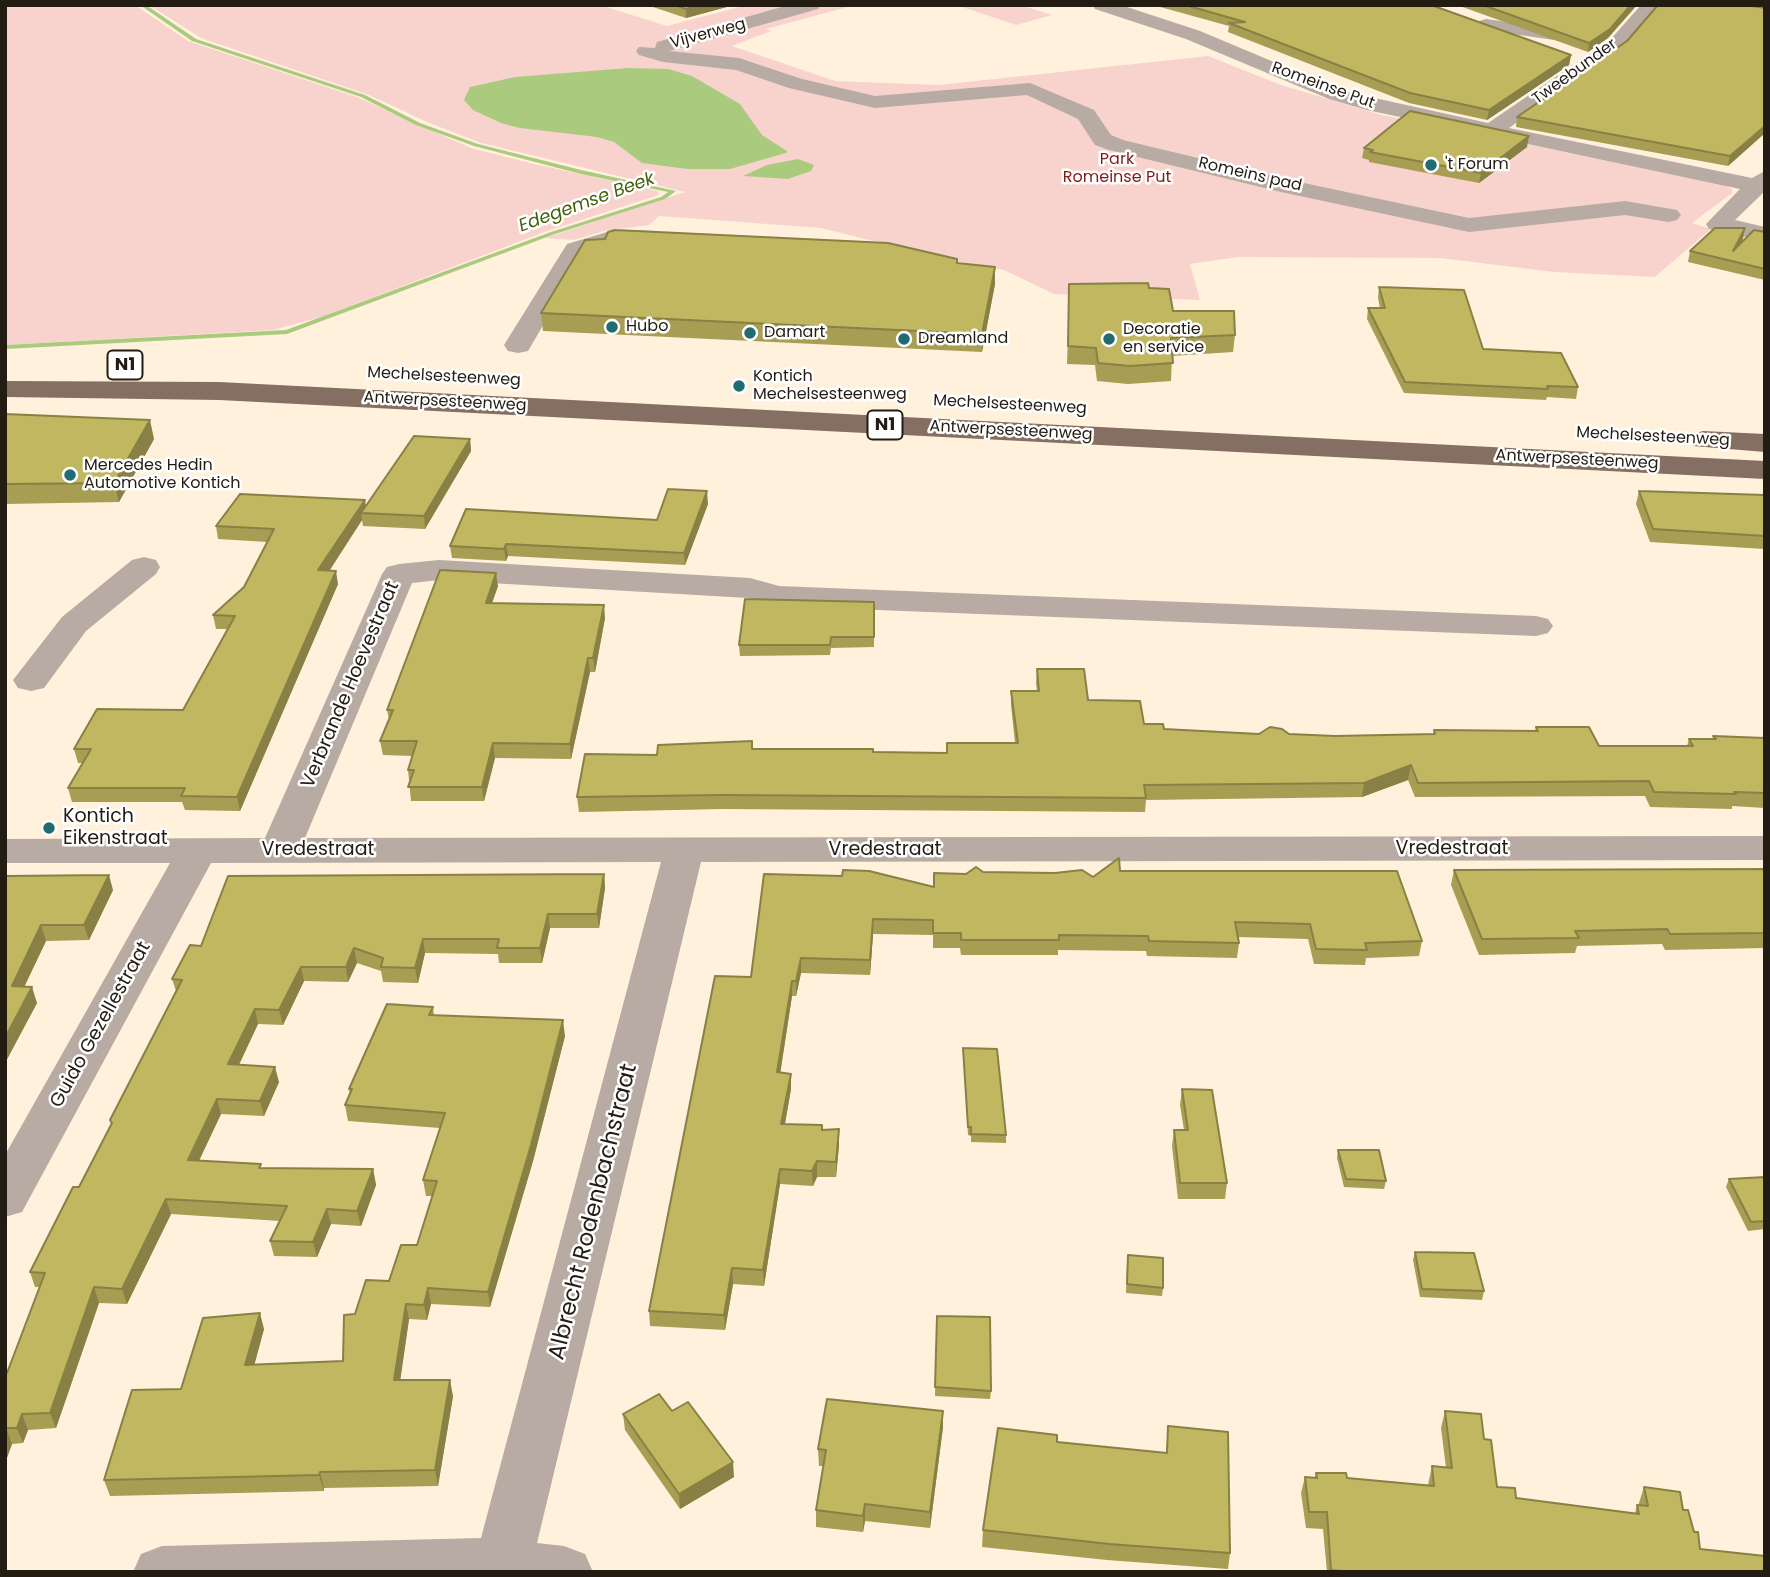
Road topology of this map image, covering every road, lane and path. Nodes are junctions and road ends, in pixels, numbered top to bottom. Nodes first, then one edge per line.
1 (811, 5) edge
2 (1102, 5) edge
3 (1651, 5) edge
4 (1464, 17) edge
5 (1486, 25) junction
6 (1617, 44) junction
7 (646, 51) joint
8 (1592, 64) junction
9 (1492, 131) junction
10 (1761, 182) edge
11 (1669, 215) dead end
12 (1765, 234) edge
13 (681, 239) edge
14 (518, 345) dead end
15 (5, 366) edge
16 (5, 389) edge
17 (1620, 436) dead end
18 (1673, 438) dead end
19 (1765, 443) edge
20 (1518, 444) junction
21 (1559, 459) joint
22 (1765, 470) edge
23 (145, 567) dead end
24 (1536, 626) dead end
25 (31, 680) dead end
26 (1765, 848) edge
27 (280, 849) junction
28 (684, 850) junction
29 (5, 851) edge
30 (197, 851) junction
31 (5, 1199) edge
32 (500, 1568) edge
33 (162, 1572) edge
34 (564, 1572) edge

1 - 7 street, Vijverweg
2 - 9 street, Romeinse Put
3 - 6 street, Tweebunder
4 - 5 street
5 - 6 street
5 - 8 street
6 - 8 street, Tweebunder
7 - 11 street, Romeins pad
8 - 9 street, Tweebunder
9 - 10 street, Romeinse Put
10 - 12 street
13 - 14 street
15 - 20 main road, Mechelsesteenweg / N1
16 - 20 main road, Antwerpsesteenweg / N1
17 - 20 main road, Mechelsesteenweg / N1
18 - 19 main road, Mechelsesteenweg
20 - 21 main road, Mechelsesteenweg
21 - 22 main road, Antwerpsesteenweg
23 - 25 street
24 - 27 street, Verbrande Hoevestraat
26 - 28 street, Vredestraat
27 - 28 street, Vredestraat
27 - 30 street, Vredestraat
28 - 32 street, Albrecht Rodenbachstraat
29 - 30 street, Vredestraat
30 - 31 street, Guido Gezellestraat
32 - 33 street
32 - 34 street

